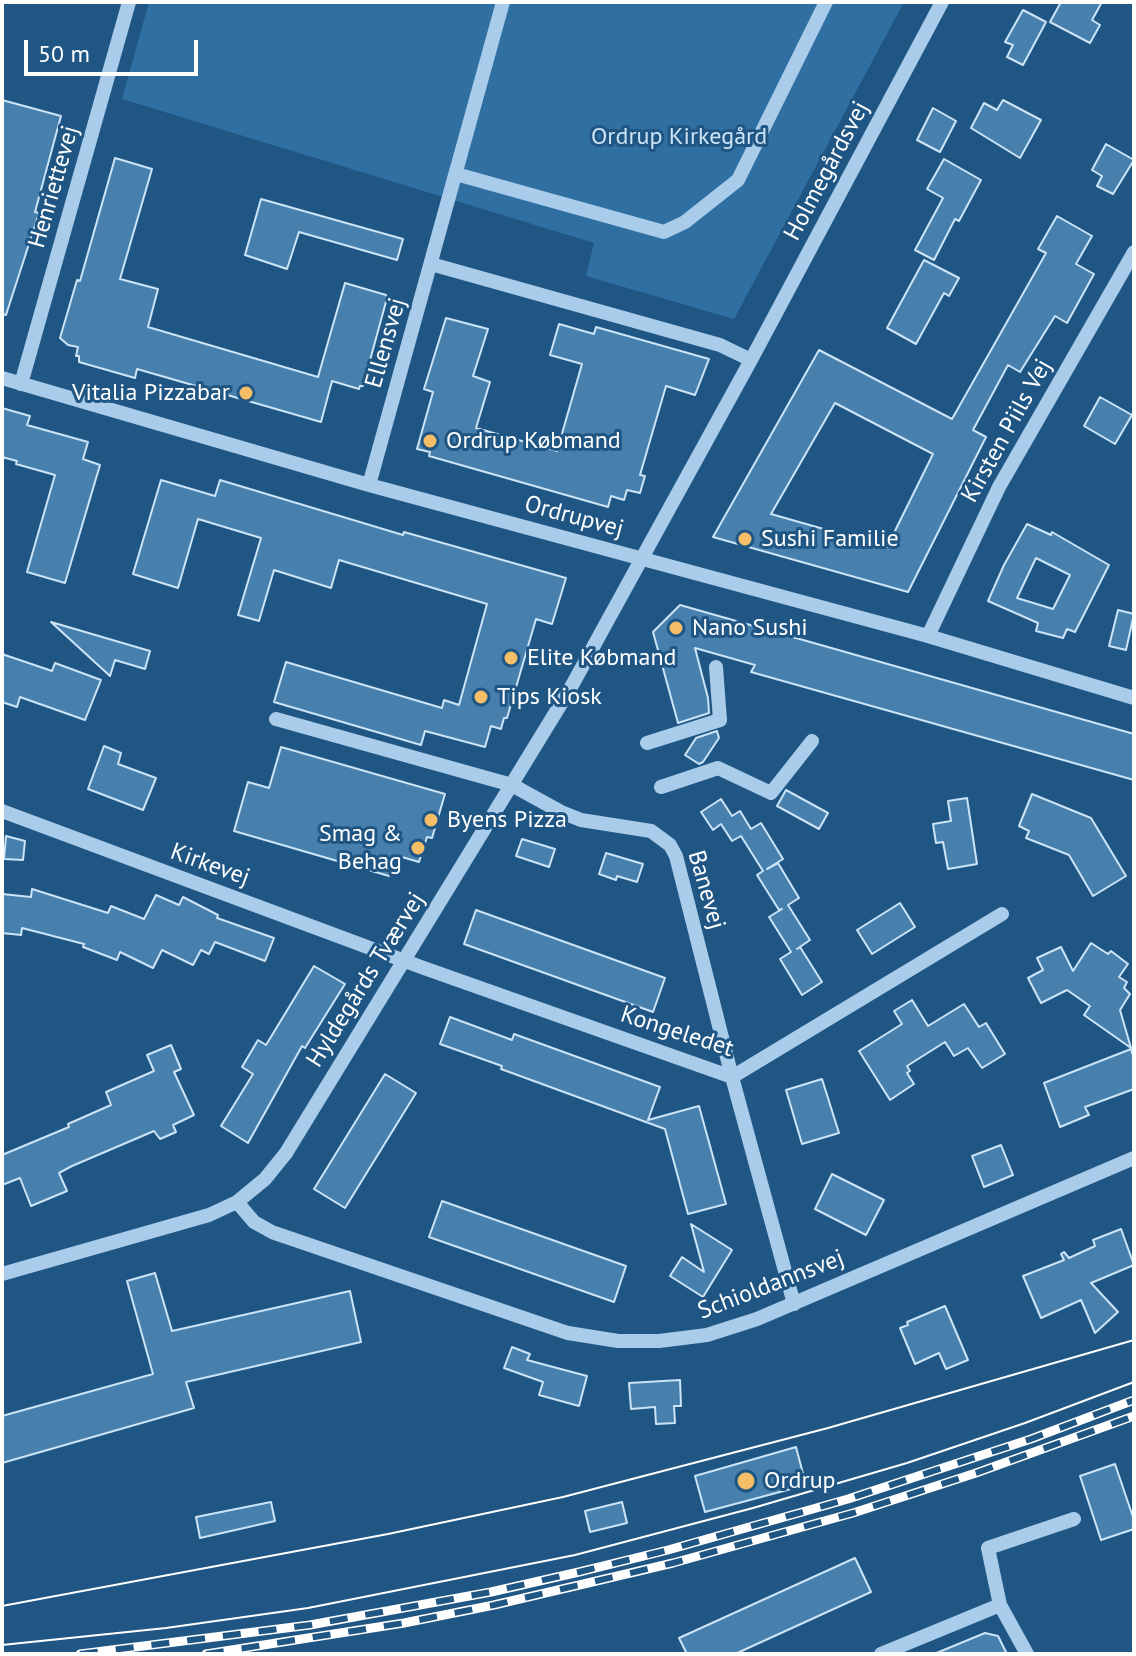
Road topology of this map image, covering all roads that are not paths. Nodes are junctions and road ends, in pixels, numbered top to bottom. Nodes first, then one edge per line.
1 (129, 2) edge
2 (503, 2) edge
3 (826, 2) edge
4 (942, 2) edge
5 (456, 174) junction
6 (1134, 252) edge
7 (431, 264) junction
8 (751, 360) junction
9 (2, 378) edge
10 (21, 384) junction
11 (369, 485) junction
12 (641, 557) junction
13 (928, 636) junction
14 (716, 667) dead end
15 (1134, 698) edge
16 (276, 719) dead end
17 (812, 741) dead end
18 (647, 743) dead end
19 (512, 785) junction
20 (661, 787) dead end
21 (2, 811) edge
22 (1002, 914) dead end
23 (403, 961) junction
24 (732, 1077) junction
25 (1134, 1158) edge
26 (237, 1202) junction
27 (2, 1274) edge
28 (794, 1304) junction
29 (1074, 1519) dead end
30 (1000, 1605) junction
31 (881, 1654) edge
32 (1027, 1654) edge

1 - 10 street, Henriettevej
2 - 5 street, Ellensvej
3 - 5 street
4 - 8 street, Holmegårdsvej
5 - 7 street, Ellensvej
6 - 13 street, Kirsten Piils Vej
7 - 8 street
7 - 11 street, Ellensvej
8 - 12 street, Holmegårdsvej
9 - 10 street, Ordrupvej
10 - 11 street, Ordrupvej
11 - 12 street, Ordrupvej
12 - 13 street, Ordrupvej
12 - 19 street, Hyldegårds Tværvej
13 - 15 street, Ordrupvej
14 - 18 street
16 - 19 street, Banevej
17 - 20 street
19 - 23 street, Hyldegårds Tværvej
19 - 24 street, Banevej
21 - 23 street, Kirkevej
22 - 24 street, Kongeledet
23 - 24 street, Kongeledet
23 - 26 street, Hyldegårds Tværvej
24 - 28 street, Banevej
25 - 28 street, Schioldannsvej
26 - 27 street, Hyldegårds Tværvej
26 - 28 street, Schioldannsvej
29 - 30 street
30 - 31 street
30 - 32 street

